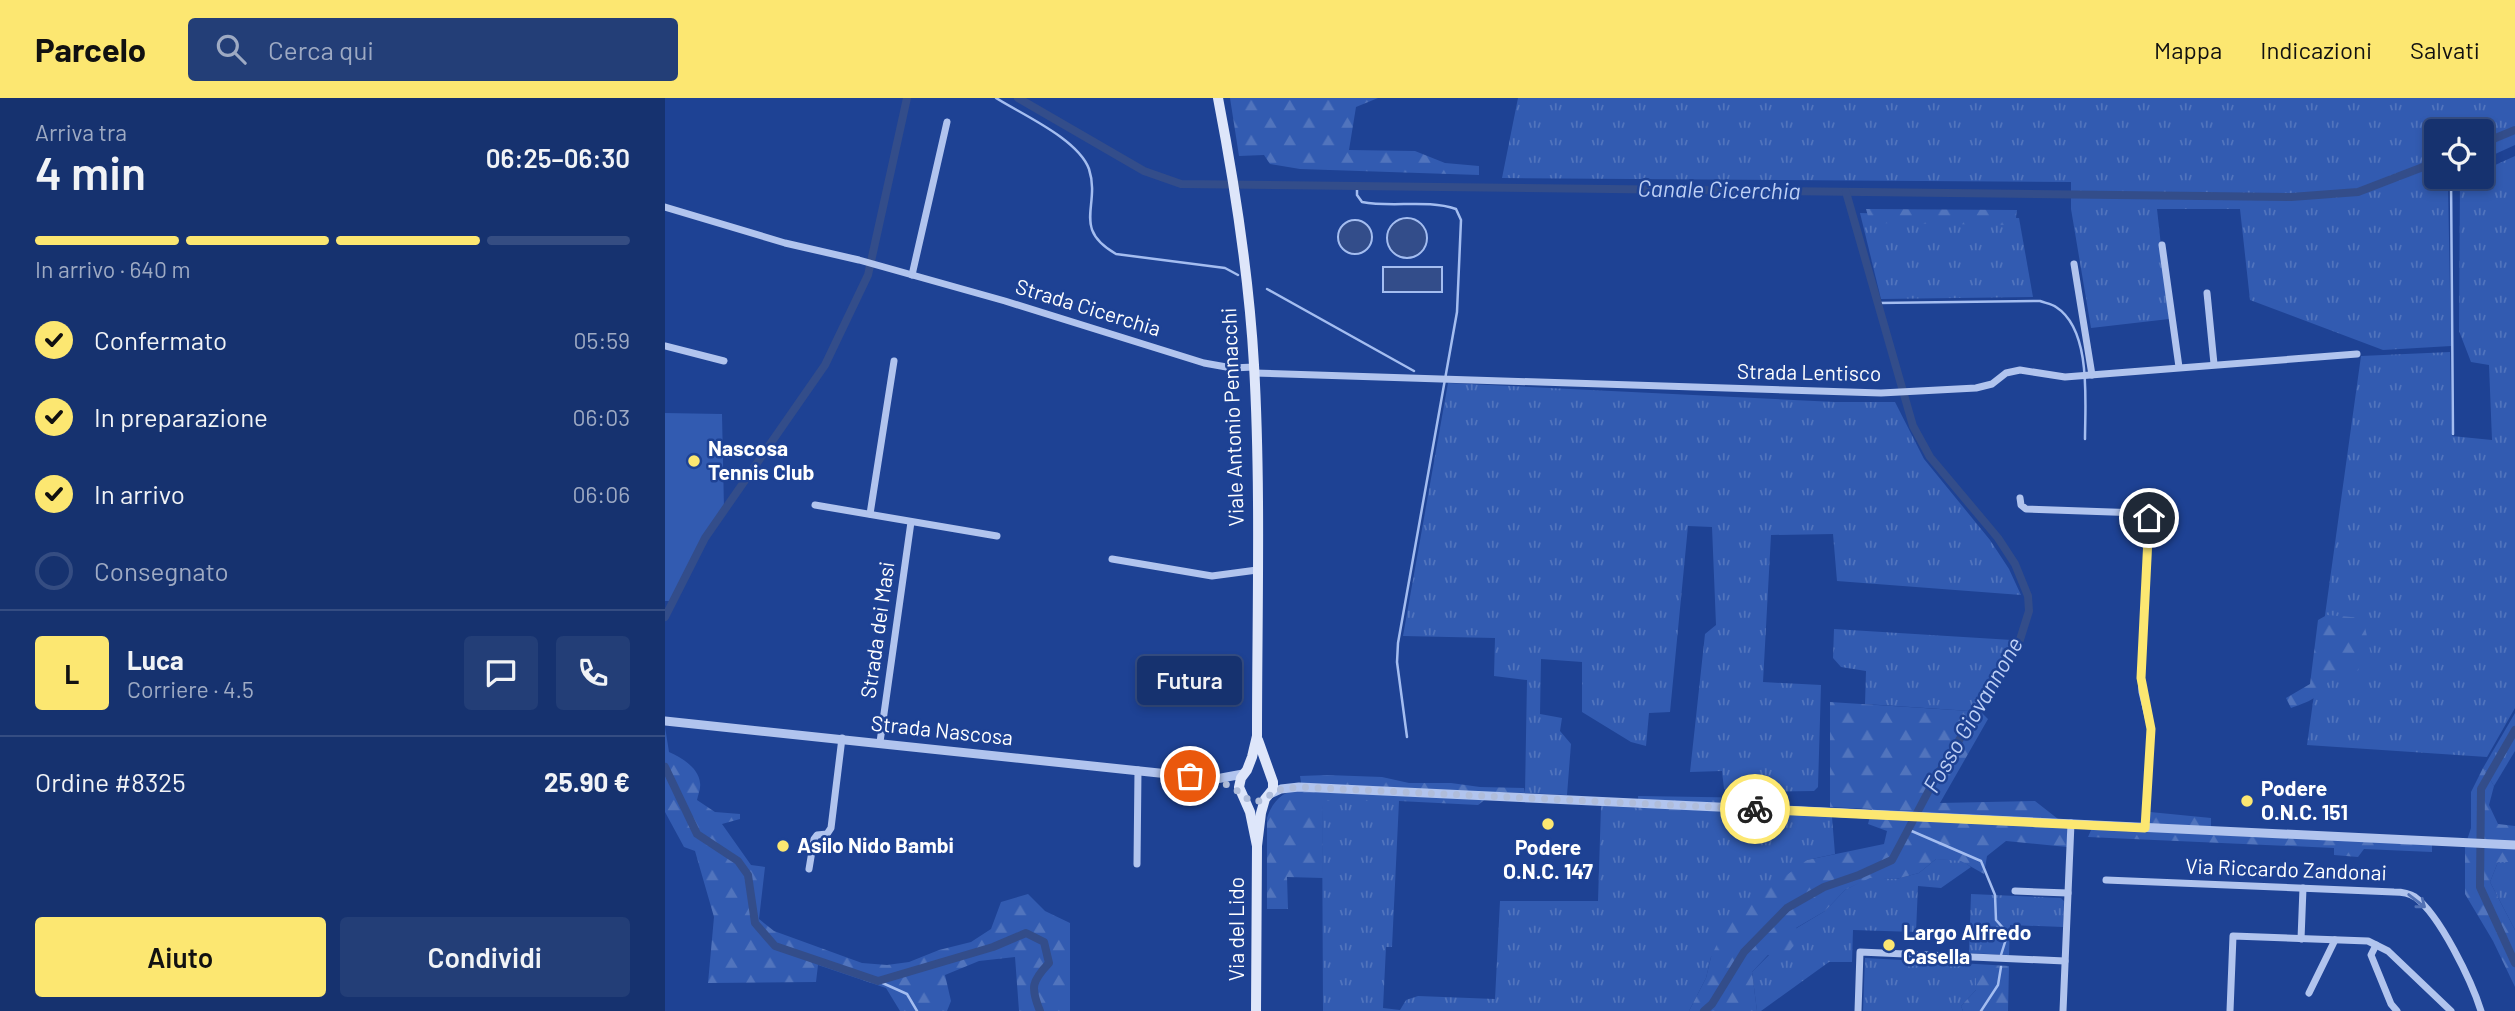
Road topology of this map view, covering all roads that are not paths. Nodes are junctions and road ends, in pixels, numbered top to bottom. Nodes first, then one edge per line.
1 (1218, 98) edge
2 (947, 122) dead end
3 (665, 207) edge
4 (2162, 245) dead end
5 (2074, 264) dead end
6 (912, 275) junction
7 (2207, 293) dead end
8 (665, 346) edge
9 (2357, 354) dead end
10 (724, 361) dead end
11 (894, 361) dead end
12 (2214, 364) junction
13 (2179, 367) junction
14 (1254, 370) junction
15 (2092, 375) junction
16 (2020, 498) dead end
17 (815, 505) dead end
18 (870, 514) junction
19 (911, 522) junction
20 (997, 537) dead end
21 (1112, 559) dead end
22 (1257, 570) junction
23 (665, 721) edge
24 (1257, 736) junction
25 (842, 738) junction
26 (880, 742) junction
27 (1138, 770) junction
28 (1245, 772) junction
29 (1269, 774) junction
30 (1216, 779) junction
31 (1299, 787) junction
32 (1243, 795) junction
33 (1268, 796) junction
34 (2071, 823) junction
35 (2145, 828) junction
36 (2515, 845) edge
37 (1257, 846) junction
38 (1137, 864) dead end
39 (809, 870) dead end
40 (2106, 880) dead end
41 (2303, 888) junction
42 (2015, 891) dead end
43 (2068, 893) junction
44 (2301, 939) junction
45 (2335, 940) junction
46 (2376, 945) junction
47 (2065, 961) junction
48 (2309, 993) dead end
49 (1256, 1011) edge
50 (1858, 1011) edge
51 (2063, 1011) edge
52 (2230, 1011) edge
53 (2397, 1011) edge
54 (2451, 1011) edge
55 (2481, 1011) edge

1 - 14 main road, Viale Antonio Pennacchi
2 - 6 street
3 - 6 street, Strada Cicerchia
4 - 13 street
5 - 15 street
6 - 14 street, Strada Cicerchia
7 - 12 street
8 - 10 street
9 - 12 street, Strada Lentisco
11 - 18 street
12 - 13 street, Strada Lentisco
13 - 15 street, Strada Lentisco
14 - 15 street, Strada Lentisco
14 - 22 main road, Viale Antonio Pennacchi
16 - 35 street
17 - 18 street
18 - 19 street
19 - 20 street
19 - 26 street, Strada dei Masi
21 - 22 street
22 - 24 main road, Viale Antonio Pennacchi
23 - 25 street, Strada Nascosa
24 - 28 main road, Viale Antonio Pennacchi
24 - 29 main road, Viale Antonio Pennacchi
25 - 26 street, Strada Nascosa
25 - 39 street
26 - 27 street, Strada Nascosa
27 - 30 street, Strada Nascosa
27 - 38 street
28 - 29 main road
28 - 30 street, Strada Nascosa
28 - 32 main road
29 - 31 street
29 - 33 main road
30 - 32 street, Strada Nascosa
31 - 33 street
31 - 34 street
32 - 33 main road
32 - 37 main road, Via del Lido
33 - 37 main road, Via del Lido
34 - 35 street
34 - 43 street
35 - 36 street
37 - 49 main road, Via del Lido
40 - 41 street, Via Riccardo Zandonai
41 - 44 street
41 -> 55 street, Via Riccardo Zandonai
42 - 43 street
43 - 47 street
44 - 45 street
44 - 52 street
45 - 46 street
45 - 48 street
46 - 53 street
46 - 54 street
47 - 50 street
47 - 51 street

